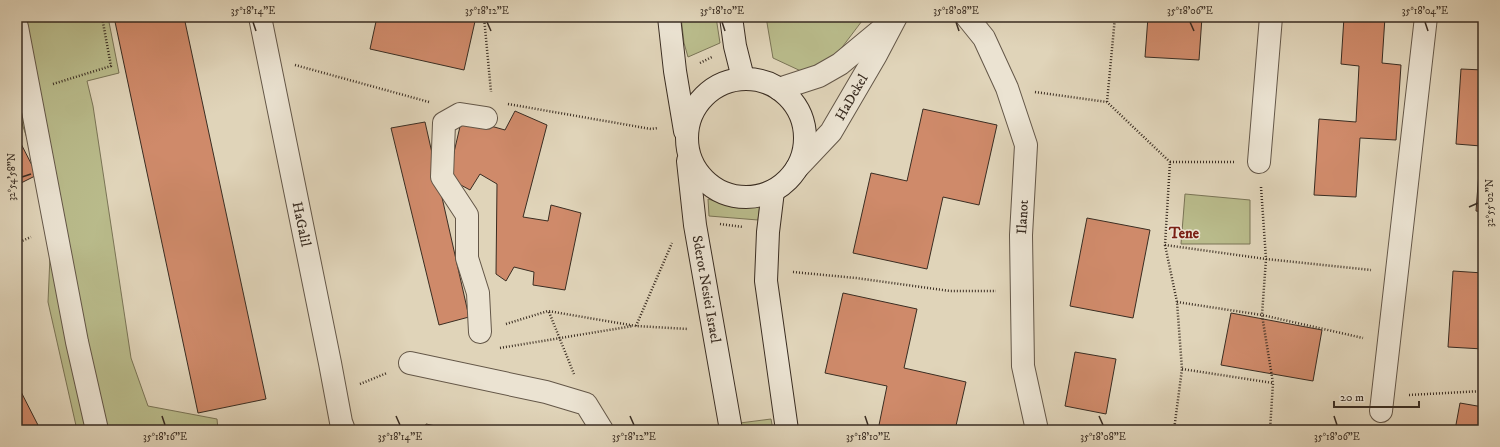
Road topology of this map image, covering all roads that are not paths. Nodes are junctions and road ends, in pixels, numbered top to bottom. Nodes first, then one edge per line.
1 (260, 17) edge
2 (668, 17) edge
3 (731, 17) edge
4 (967, 17) edge
5 (1270, 17) edge
6 (1426, 17) edge
7 (895, 18) edge
8 (17, 27) edge
9 (743, 78) junction
10 (780, 89) junction
11 (489, 110) road end
12 (686, 141) junction
13 (1259, 162) road end
14 (798, 168) junction
15 (772, 191) junction
16 (480, 332) road end
17 (410, 363) dead end
18 (1382, 404) road end
19 (97, 430) edge
20 (344, 430) edge
21 (602, 430) edge
22 (731, 430) edge
23 (787, 430) edge
24 (1037, 430) edge

1 - 20 street, HaGalil
2 - 12 street, Sderot Nesiei Israel
3 - 9 street
4 - 24 street, Ilanot
5 - 13 street
6 - 18 street
7 - 10 street, HaDekel
7 - 14 street, HaDekel
8 - 19 street
9 - 10 street
9 - 12 street
10 - 14 street
11 - 16 street
12 - 15 street
12 - 22 street, Sderot Nesiei Israel
14 - 15 street
15 - 23 street
17 - 21 street

